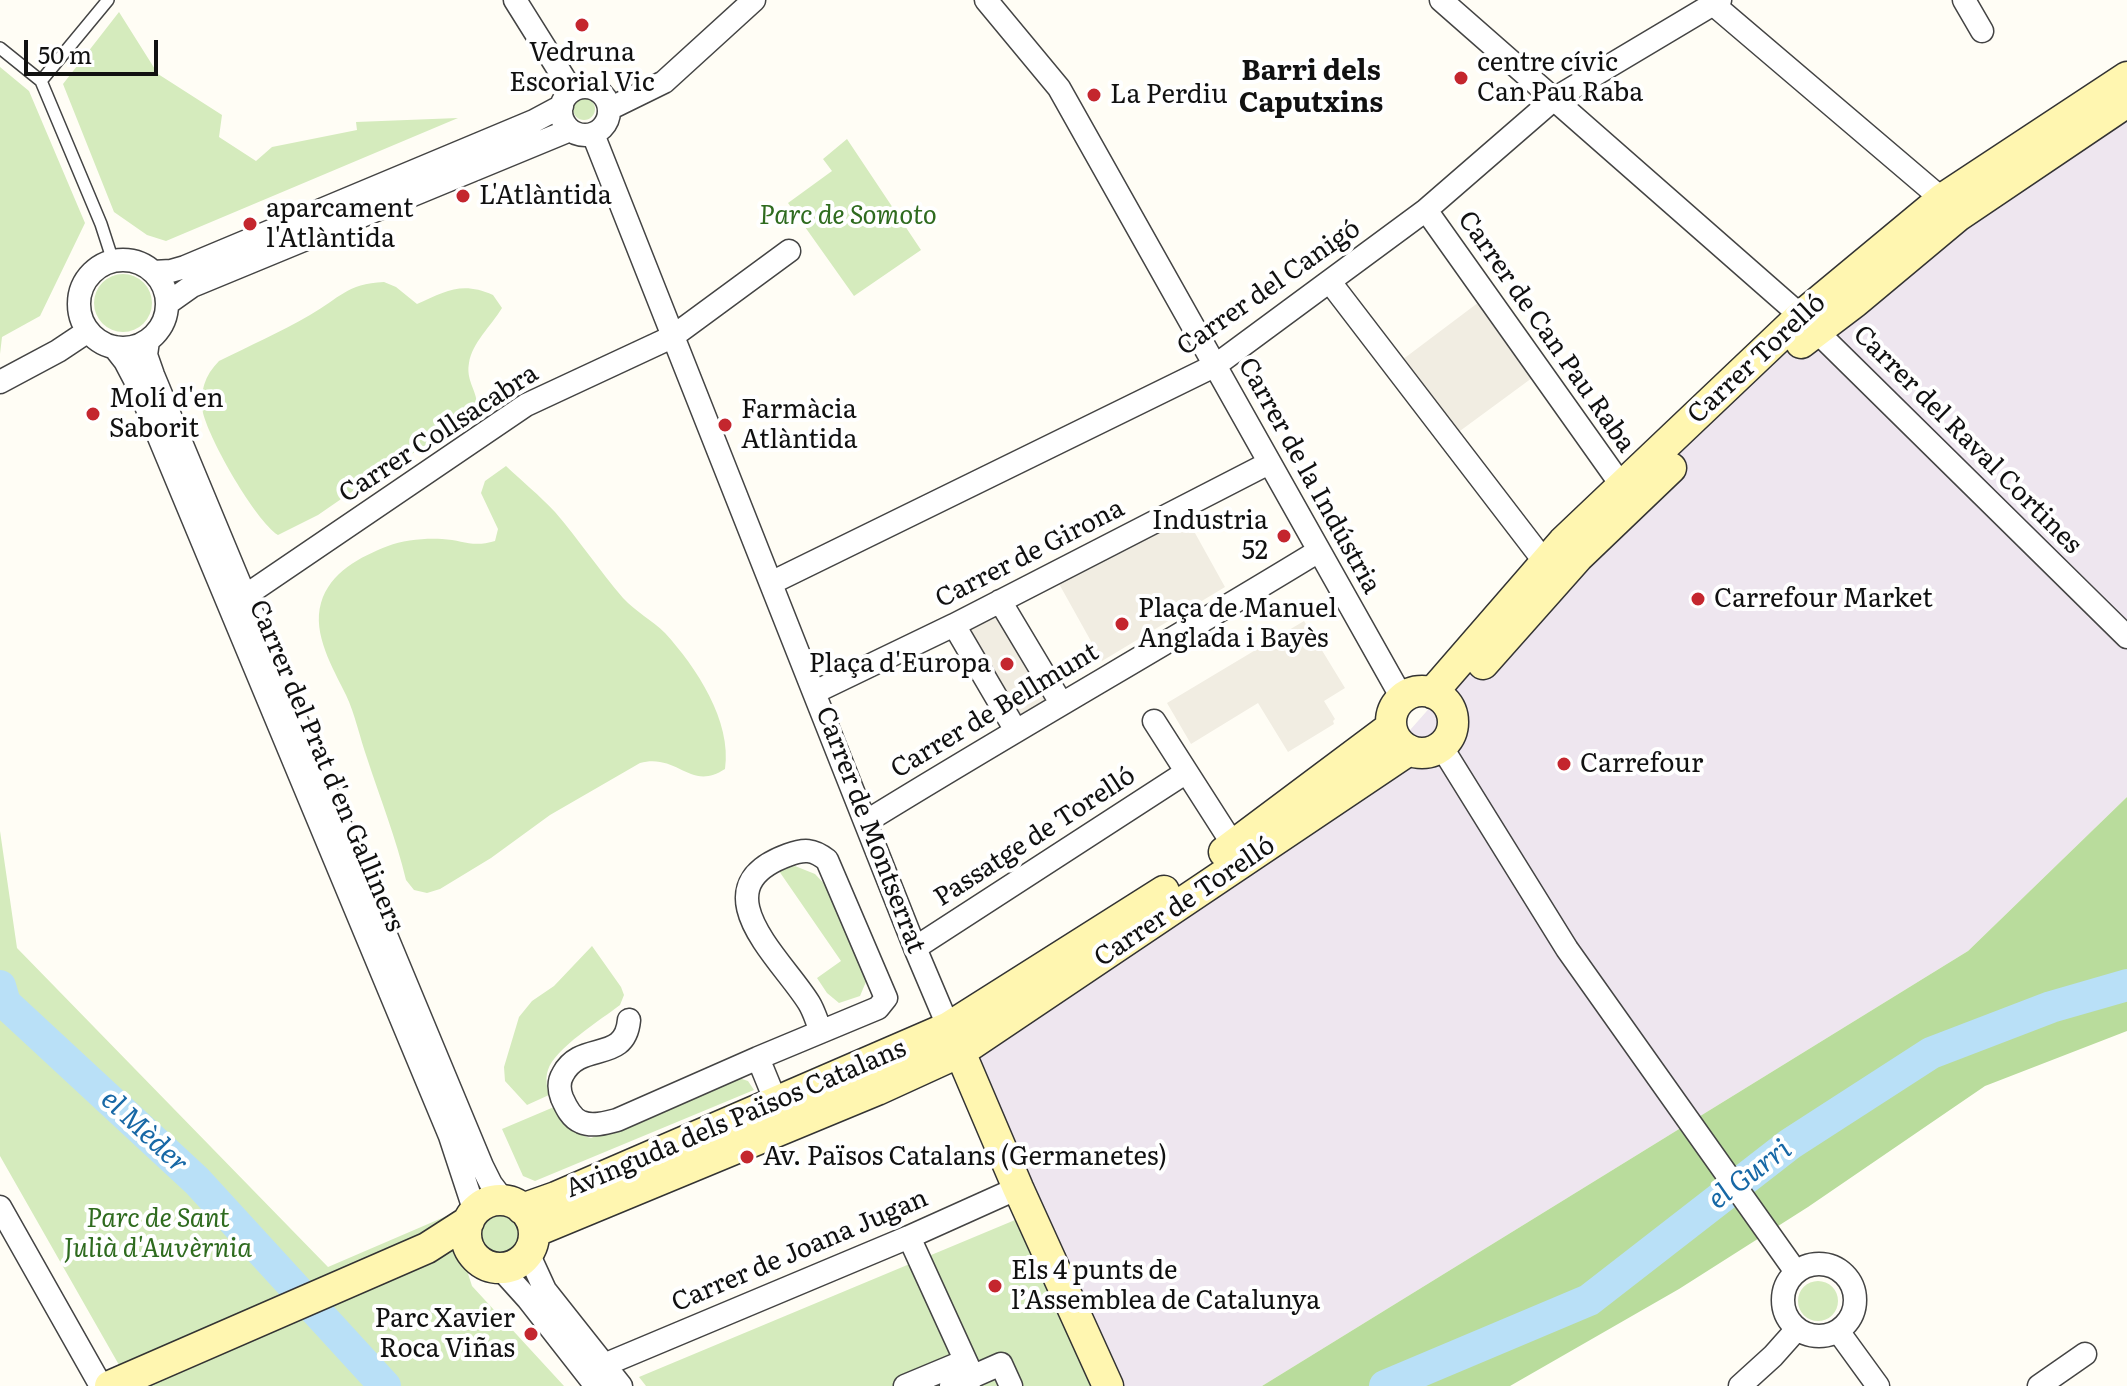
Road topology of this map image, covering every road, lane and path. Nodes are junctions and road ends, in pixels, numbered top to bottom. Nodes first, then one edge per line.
1 (108, 0) edge
2 (515, 0) edge
3 (754, 0) edge
4 (986, 0) edge
5 (1441, 0) edge
6 (1964, 0) edge
7 (1716, 2) edge
8 (1982, 31) dead end
9 (0, 48) edge
10 (2127, 77) edge
11 (41, 81) junction
12 (567, 98) junction
13 (1554, 99) junction
14 (2127, 102) edge
15 (609, 109) junction
16 (570, 130) junction
17 (593, 134) junction
18 (1942, 199) junction
19 (1426, 210) junction
20 (789, 251) dead end
21 (113, 261) junction
22 (153, 272) junction
23 (1330, 282) junction
24 (168, 303) junction
25 (1808, 323) junction
26 (88, 331) junction
27 (672, 337) junction
28 (148, 341) junction
29 (114, 347) junction
30 (1216, 365) junction
31 (4, 380) edge
32 (1269, 463) junction
33 (1622, 486) junction
34 (1317, 552) junction
35 (1544, 561) junction
36 (771, 583) junction
37 (245, 596) junction
38 (1000, 601) junction
39 (954, 625) junction
40 (2127, 637) edge
41 (815, 692) junction
42 (1402, 698) junction
43 (1440, 699) junction
44 (1061, 703) junction
45 (1154, 721) dead end
46 (1015, 729) junction
47 (1400, 739) junction
48 (1441, 746) junction
49 (1185, 773) junction
50 (867, 821) junction
51 (1234, 846) junction
52 (915, 948) junction
53 (629, 1020) dead end
54 (821, 1031) junction
55 (954, 1040) junction
56 (758, 1058) junction
57 (776, 1102) junction
58 (1018, 1188) junction
59 (0, 1207) edge
60 (472, 1216) junction
61 (522, 1224) junction
62 (909, 1237) junction
63 (427, 1248) junction
64 (472, 1253) junction
65 (500, 1268) junction
66 (1796, 1272) junction
67 (1797, 1329) junction
68 (1838, 1331) junction
69 (2085, 1354) dead end
70 (604, 1365) junction
71 (969, 1369) junction
72 (101, 1386) edge
73 (110, 1386) edge
74 (596, 1386) edge
75 (621, 1386) edge
76 (905, 1386) edge
77 (951, 1386) edge
78 (1011, 1386) edge
79 (1108, 1386) edge
80 (1740, 1386) edge
81 (1878, 1386) edge
82 (2039, 1386) edge

1 - 11 lane
2 - 12 street
3 - 15 street
4 - 30 street, Carrer de la Indústria
5 - 13 street, Carrer del Raval Cortines
6 - 8 street
7 - 13 street, Carrer del Canigó
7 - 18 street
9 - 11 lane
10 - 18 street, Carrer Torelló
11 - 21 lane
12 - 15 street
12 - 16 street
12 - 22 street
13 - 19 street, Carrer del Canigó
13 - 25 street, Carrer del Raval Cortines
14 - 25 street, Carrer Torelló
15 - 17 street
16 - 17 street
16 - 24 street
17 - 27 street, Carrer de Montserrat
18 - 25 street, Carrer Torelló
19 - 23 street, Carrer del Canigó
19 - 33 street, Carrer de Can Pau Raba
20 - 27 street, Carrer Collsacabra
21 - 22 street
21 - 26 street
22 - 24 street
23 - 30 street, Carrer del Canigó
23 - 35 street
24 - 28 street
25 - 33 street, Carrer Torelló
25 - 40 street, Carrer del Raval Cortines
25 - 43 street, Carrer Torelló
26 - 29 street
26 - 31 street
27 - 36 street, Carrer de Montserrat
27 - 37 street, Carrer Collsacabra
28 - 29 street
28 - 37 street, Carrer del Prat d'en Galliners
29 - 60 street, Carrer del Prat d'en Galliners
30 - 32 street, Carrer de la Indústria
30 - 36 street, Carrer del Canigó
32 - 34 street, Carrer de la Indústria
32 - 38 street, Carrer de Girona
33 - 35 street, Carrer Torelló
34 - 42 street, Carrer de la Indústria
34 - 44 street, Carrer de Bellmunt
35 - 43 street, Carrer Torelló
36 - 41 street, Carrer de Montserrat
37 - 61 street, Carrer del Prat d'en Galliners
38 - 39 street, Carrer de Girona
38 - 44 street
39 - 41 street, Carrer de Girona
39 - 46 street
41 - 50 street, Carrer de Montserrat
42 - 43 street
42 - 47 street
43 - 48 street
44 - 46 street, Carrer de Bellmunt
45 - 49 street
46 - 50 street, Carrer de Bellmunt
47 - 48 street
47 - 51 street, Carrer de Torelló
47 - 55 street, Carrer de Torelló
48 - 66 street
49 - 51 street
49 - 52 street, Passatge de Torelló
50 - 52 street, Carrer de Montserrat
51 - 55 street, Carrer de Torelló
52 - 55 street, Carrer de Montserrat
53 - 56 street
54 - 54 street
54 - 56 street
55 - 57 street, Avinguda dels Països Catalans
55 - 58 street, Carrer de Montserrat
55 - 61 street, Avinguda dels Països Catalans
56 - 57 street
57 - 61 street, Avinguda dels Països Catalans
58 - 62 street, Carrer de Joana Jugan
58 - 79 street, Carrer de Montserrat
59 - 72 street
60 - 61 street
60 - 63 street
60 - 64 street
61 - 65 street
61 - 70 street, Carrer del Prat d'en Galliners
62 - 70 street, Carrer de Joana Jugan
62 - 71 street
63 - 64 street
63 - 73 street
64 - 65 street
65 - 74 street
66 - 67 street
66 - 68 street
67 - 68 street
67 - 80 street
68 - 81 street
69 - 82 street
70 - 75 street, Carrer del Prat d'en Galliners
71 - 76 street
71 - 77 street
71 - 78 street

